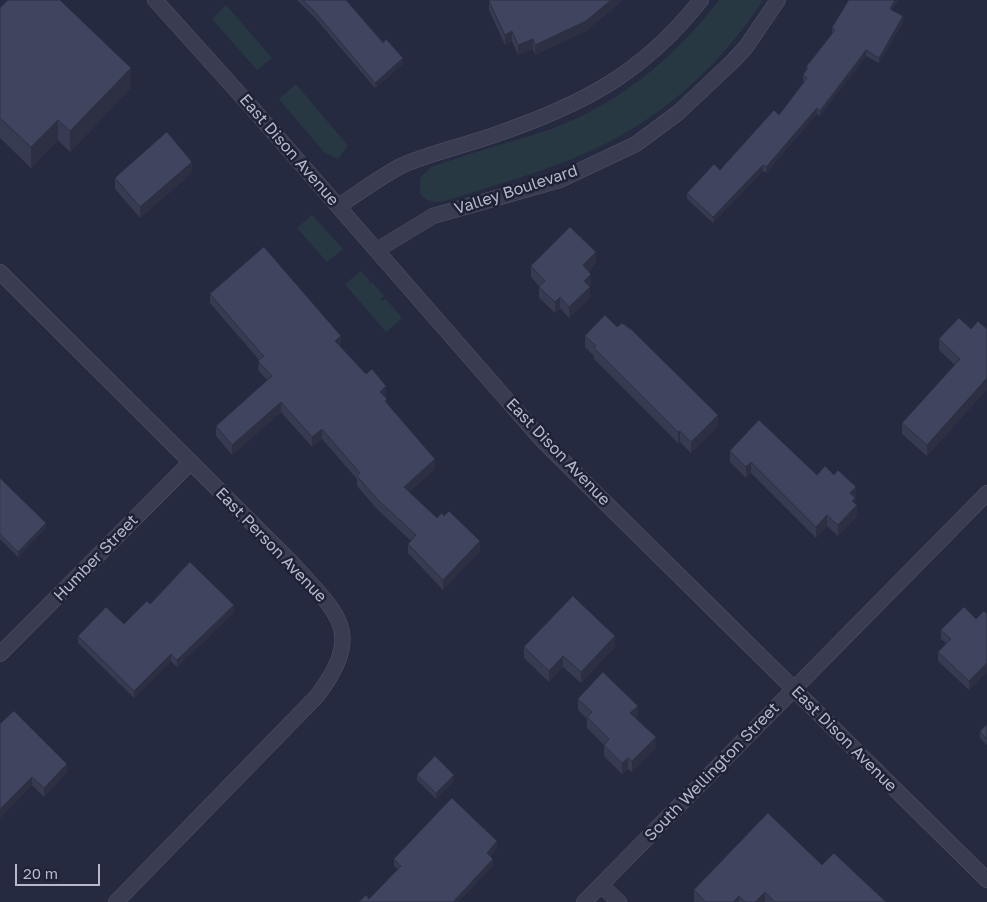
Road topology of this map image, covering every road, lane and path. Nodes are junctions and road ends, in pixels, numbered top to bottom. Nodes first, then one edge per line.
1 (155, 0) edge
2 (701, 0) edge
3 (778, 0) edge
4 (338, 206) junction
5 (377, 250) junction
6 (0, 272) edge
7 (191, 462) junction
8 (987, 493) edge
9 (0, 654) edge
10 (793, 689) junction
11 (987, 880) edge
12 (601, 884) junction
13 (116, 902) edge
14 (584, 902) edge
15 (619, 902) edge

1 - 4 street, East Dison Avenue
2 - 4 street
3 - 5 street, Valley Boulevard
4 - 5 street, East Dison Avenue
5 - 10 street, East Dison Avenue
6 - 7 street, East Person Avenue
7 - 9 street, Humber Street
7 - 13 street, East Person Avenue
8 - 10 street, South Wellington Street
10 - 11 street, East Dison Avenue
10 - 12 street, South Wellington Street
12 - 14 street, South Wellington Street
12 - 15 street

